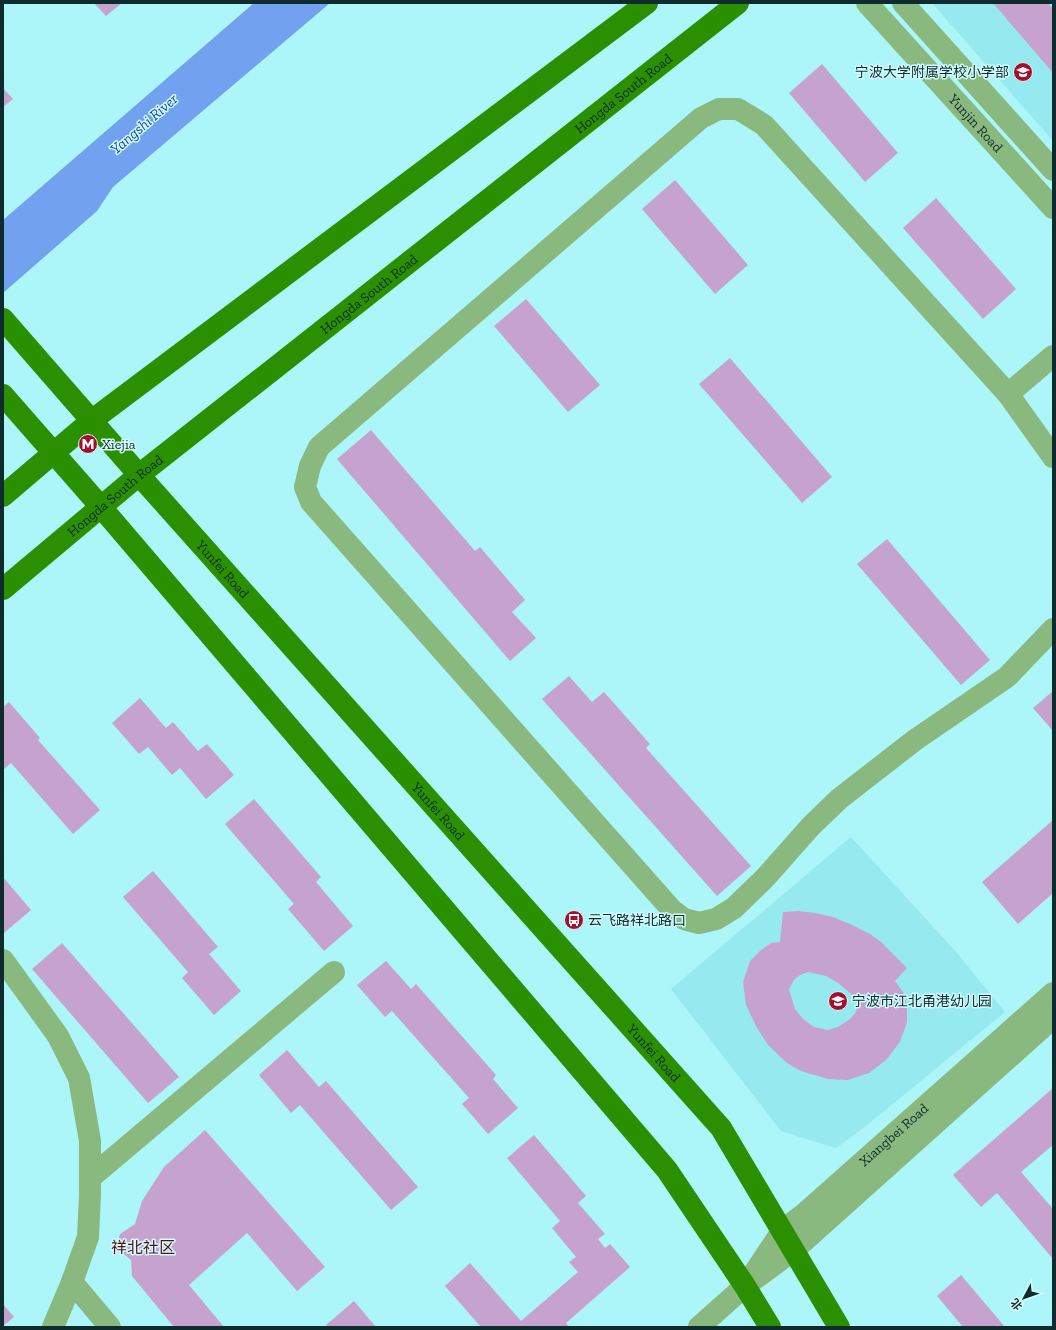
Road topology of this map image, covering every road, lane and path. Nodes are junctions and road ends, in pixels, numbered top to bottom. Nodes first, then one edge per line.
1 (647, 3) edge
2 (738, 3) edge
3 (866, 3) edge
4 (903, 3) edge
5 (1053, 170) edge
6 (1053, 208) edge
7 (3, 319) edge
8 (1053, 356) edge
9 (1008, 394) junction
10 (3, 395) edge
11 (91, 421) junction
12 (53, 453) junction
13 (1053, 457) edge
14 (139, 475) junction
15 (3, 496) edge
16 (101, 507) junction
17 (3, 589) edge
18 (1053, 629) edge
19 (3, 960) edge
20 (334, 972) dead end
21 (1053, 994) edge
22 (1053, 1018) edge
23 (90, 1178) junction
24 (782, 1231) junction
25 (794, 1250) junction
26 (72, 1282) junction
27 (745, 1286) junction
28 (53, 1327) edge
29 (110, 1327) edge
30 (699, 1327) edge
31 (770, 1327) edge
32 (839, 1327) edge

1 - 11 main road
2 - 14 main road, Hongda South Road
3 - 6 street, Yunjin Road
4 - 5 street, Yunjin Road
7 - 11 main road, Yunfei Road
8 - 9 street
9 - 13 street
9 - 18 street
10 - 12 main road
11 - 12 main road
11 - 14 main road, Yunfei Road
12 - 15 main road
12 - 16 main road
14 - 16 main road, Hongda South Road
14 - 24 main road, Yunfei Road
16 - 17 main road, Hongda South Road
16 - 27 main road
19 - 23 street
20 - 23 street
21 - 24 street, Xiangbei Road
22 - 25 street, Xiangbei Road
23 - 26 street
24 - 25 main road, Yunfei Road
24 - 27 street, Xiangbei Road
25 - 27 street, Xiangbei Road
25 - 32 main road, Yunfei Road
26 - 28 street
26 - 29 street
27 - 30 street, Xiangbei Road
27 - 31 main road

